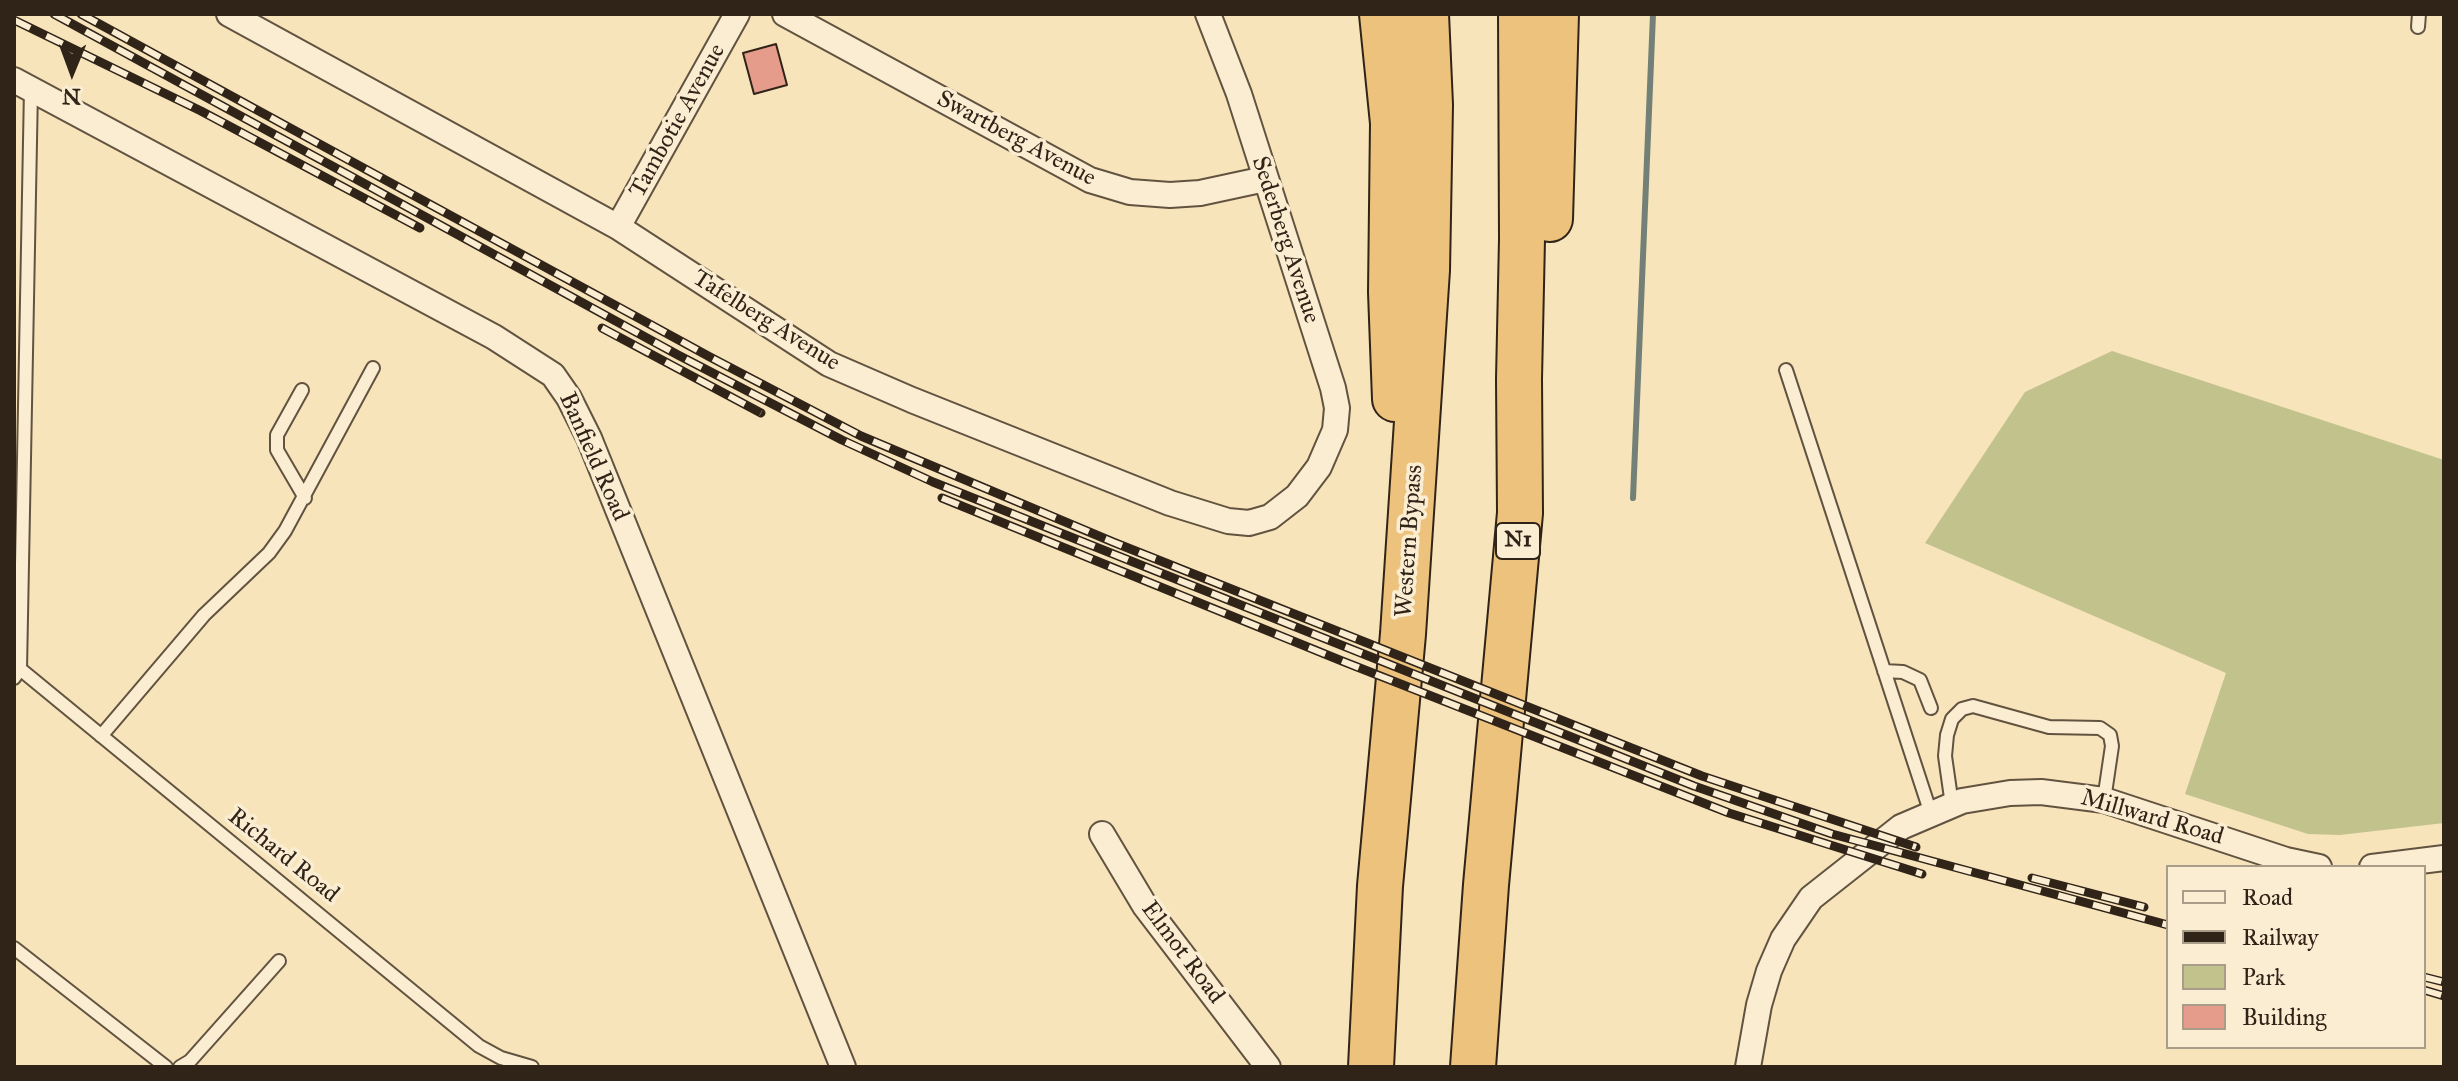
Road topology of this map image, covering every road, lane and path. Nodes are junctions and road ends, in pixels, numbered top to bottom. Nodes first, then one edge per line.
1 (229, 14) edge
2 (737, 14) edge
3 (785, 14) edge
4 (1208, 14) edge
5 (1382, 14) edge
6 (1426, 14) edge
7 (1521, 14) edge
8 (1556, 14) edge
9 (22, 85) edge
10 (1265, 179) junction
11 (618, 227) junction
12 (373, 368) dead end
13 (1786, 370) dead end
14 (302, 390) dead end
15 (1319, 467) joint
16 (305, 498) junction
17 (1520, 513) junction
18 (1403, 634) junction
19 (16, 670) edge
20 (1884, 671) junction
21 (1931, 708) dead end
22 (101, 736) junction
23 (2104, 800) junction
24 (1942, 810) junction
25 (1102, 834) dead end
26 (2444, 858) edge
27 (2310, 865) edge
28 (2388, 865) edge
29 (14, 948) edge
30 (279, 961) dead end
31 (166, 1067) edge
32 (180, 1067) edge
33 (532, 1067) edge
34 (843, 1067) edge
35 (1268, 1067) edge
36 (1371, 1067) edge
37 (1473, 1067) edge
38 (1748, 1067) edge

1 - 11 street, Tafelberg Avenue
2 - 11 street, Tambotie Avenue
3 - 10 street, Swartberg Avenue
4 - 10 street, Sederberg Avenue
5 - 18 highway
6 - 18 highway, Western Bypass
7 - 17 highway, N1
8 - 17 highway
9 - 19 lane
9 - 34 street, Banfield Road
10 - 15 street, Sederberg Avenue
11 - 15 street, Tafelberg Avenue
12 - 16 lane
13 - 20 lane
14 - 16 lane
16 - 22 lane
17 - 37 highway, N1
18 - 36 highway, Western Bypass
19 - 22 lane, Richard Road
20 - 21 lane
20 - 24 lane
22 - 33 lane, Richard Road
23 - 24 street, Millward Road
23 - 24 lane
23 - 27 street, Millward Road
24 - 38 street, Millward Road
25 - 35 street, Elmot Road
26 - 28 street
29 - 31 lane
30 - 32 lane

